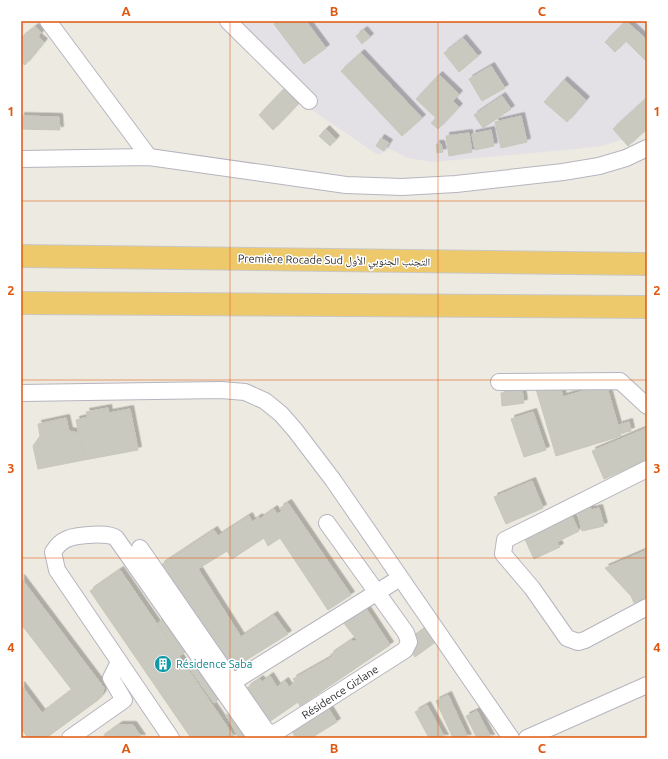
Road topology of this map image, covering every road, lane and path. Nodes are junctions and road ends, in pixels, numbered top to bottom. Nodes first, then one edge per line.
1 (48, 21) edge
2 (228, 21) edge
3 (309, 100) dead end
4 (647, 148) edge
5 (149, 156) junction
6 (21, 159) edge
7 (21, 256) edge
8 (647, 264) edge
9 (21, 303) edge
10 (647, 307) edge
11 (499, 382) dead end
12 (21, 393) edge
13 (647, 406) edge
14 (647, 469) edge
15 (327, 522) dead end
16 (140, 548) dead end
17 (400, 578) junction
18 (376, 593) junction
19 (647, 607) edge
20 (119, 662) junction
21 (233, 682) junction
22 (647, 685) edge
23 (70, 738) edge
24 (170, 738) edge
25 (256, 738) edge
26 (511, 738) edge
27 (527, 738) edge

1 - 5 street
2 - 3 street
4 - 5 street
5 - 6 street
7 - 8 highway, Première Rocade Sud التجنب الجنوبي الأول
9 - 10 highway
11 - 13 street
12 - 17 street
14 - 19 street
15 - 18 street, Résidence Gizlane
16 - 21 street, Résidence Gizlane
17 - 18 street
17 - 26 street
18 - 21 street
18 - 21 street, Résidence Gizlane
20 - 23 street
20 - 24 street
20 - 25 street
22 - 27 street

